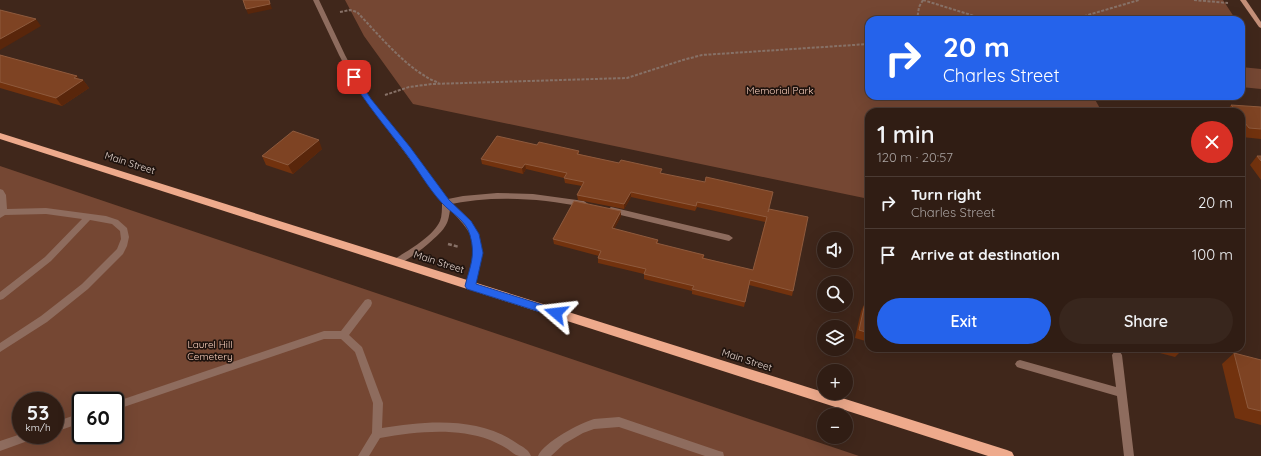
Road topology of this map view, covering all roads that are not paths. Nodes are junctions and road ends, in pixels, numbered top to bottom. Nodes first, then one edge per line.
1 (316, 0) edge
2 (1244, 2) edge
3 (1261, 26) edge
4 (0, 136) edge
5 (0, 192) edge
6 (446, 202) junction
7 (1, 213) edge
8 (88, 217) junction
9 (729, 238) dead end
10 (396, 262) junction
11 (470, 286) junction
12 (0, 297) edge
13 (368, 303) dead end
14 (343, 335) junction
15 (0, 348) edge
16 (1117, 355) dead end
17 (1020, 364) dead end
18 (1121, 393) junction
19 (124, 403) edge
20 (377, 434) junction
21 (12, 442) edge
22 (0, 446) edge
23 (363, 456) edge
24 (526, 456) edge
25 (543, 456) edge
26 (719, 456) edge
27 (1007, 456) edge
28 (1129, 456) edge

1 - 6 street
2 - 3 main road
4 - 10 main road, Main Street
5 - 7 street
6 - 9 street
6 - 10 street
6 - 11 street
7 - 8 street
8 - 12 street
8 - 15 street
10 - 11 main road, Main Street
11 - 27 main road, Main Street
13 - 14 street
14 - 19 street
14 - 20 street
16 - 18 street
17 - 18 street
18 - 28 street
20 - 23 street
20 - 24 street
21 - 22 street
25 - 26 street

